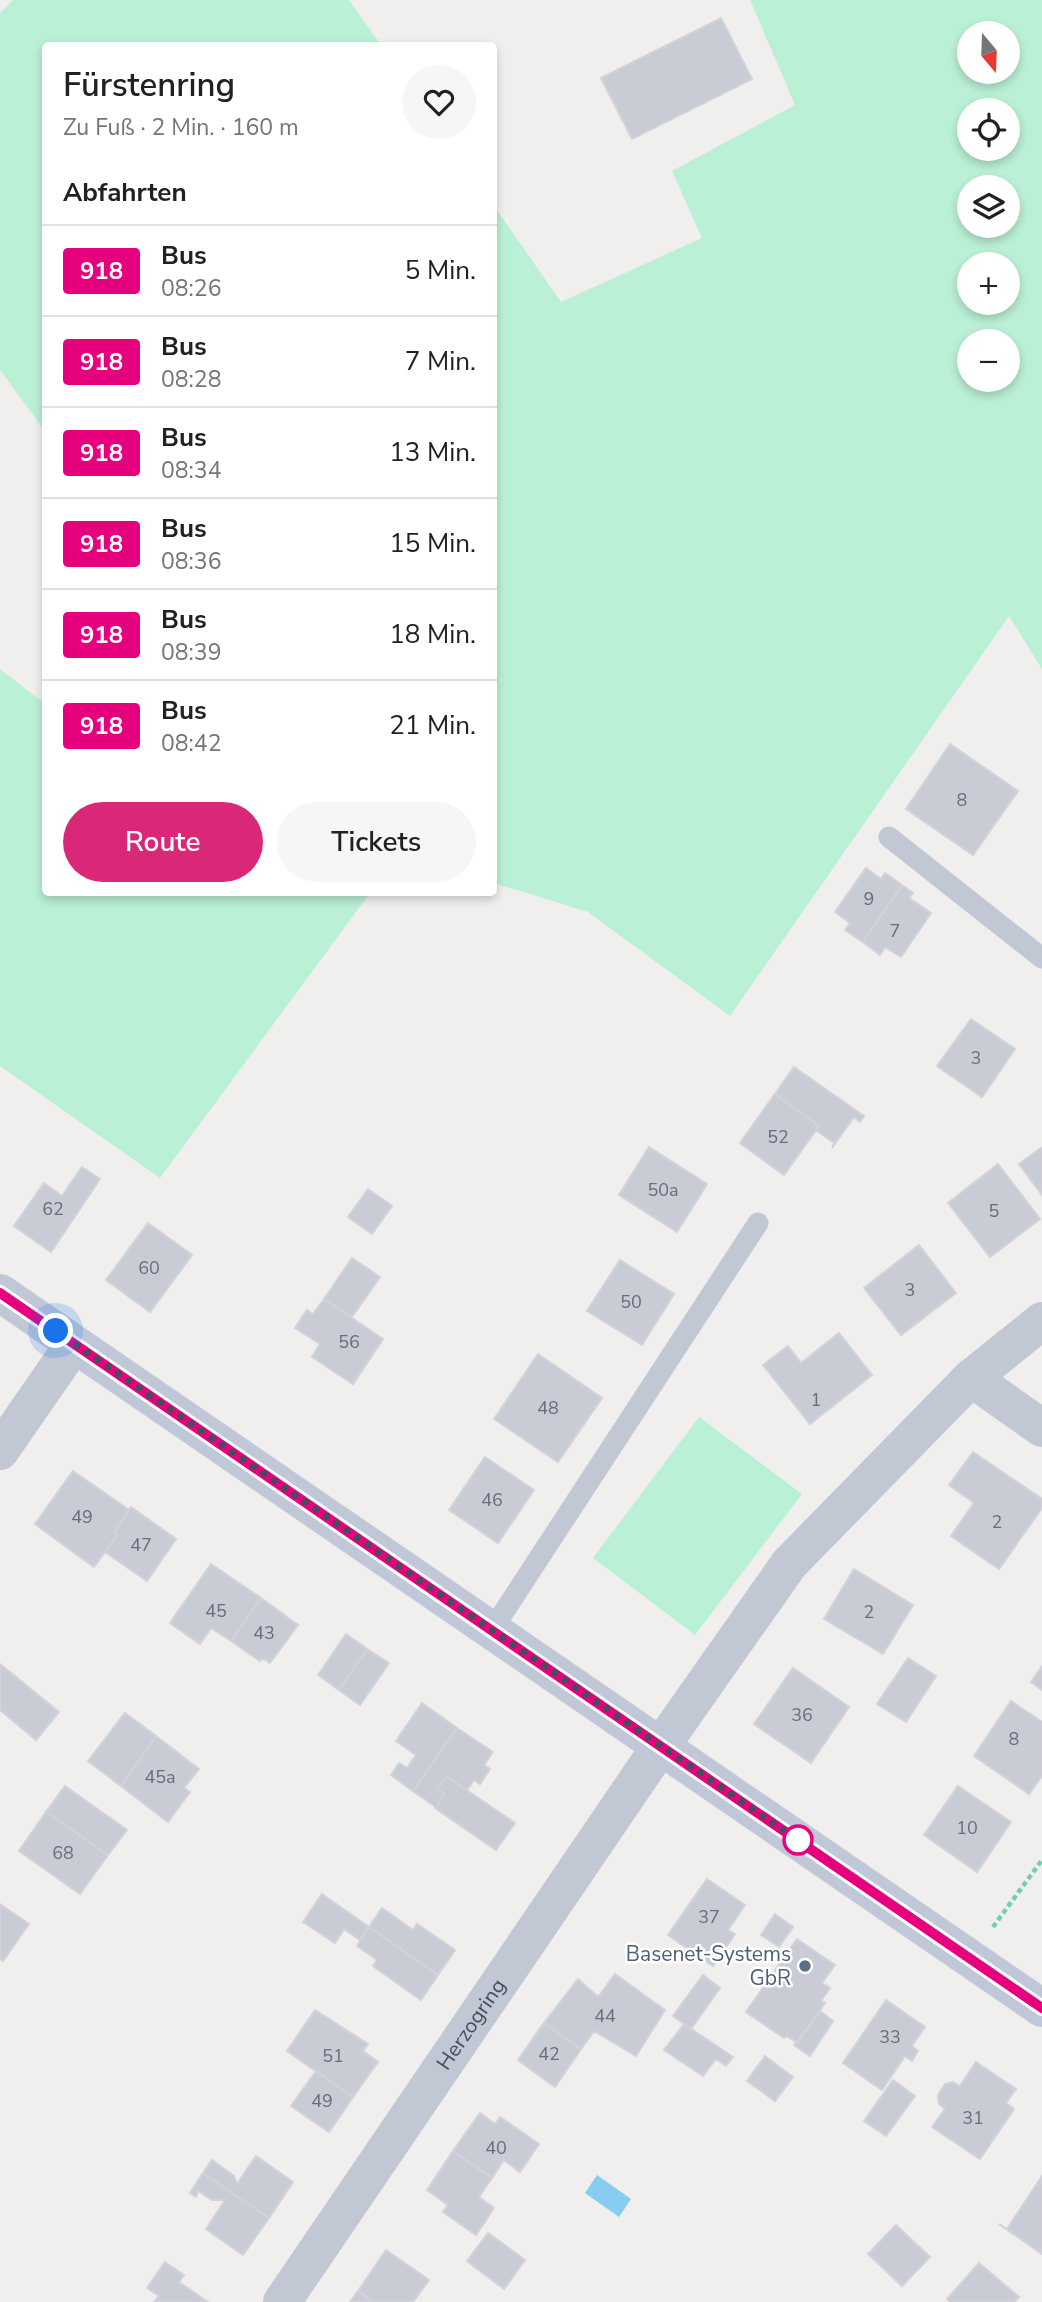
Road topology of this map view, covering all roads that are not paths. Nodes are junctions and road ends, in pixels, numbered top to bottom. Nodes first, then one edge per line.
1 (889, 837) dead end
2 (1042, 958) edge
3 (758, 1223) dead end
4 (0, 1293) edge
5 (1042, 1321) edge
6 (74, 1344) junction
7 (971, 1378) junction
8 (1042, 1428) edge
9 (0, 1451) edge
10 (492, 1630) junction
11 (663, 1747) junction
12 (1042, 2008) edge
13 (282, 2302) edge

1 - 2 lane
3 - 10 lane
4 - 6 main road
5 - 7 street, Herzogring
6 - 9 street
6 - 10 main road
7 - 8 street
7 - 11 street, Herzogring
10 - 11 main road
11 - 12 main road
11 - 13 street, Herzogring

